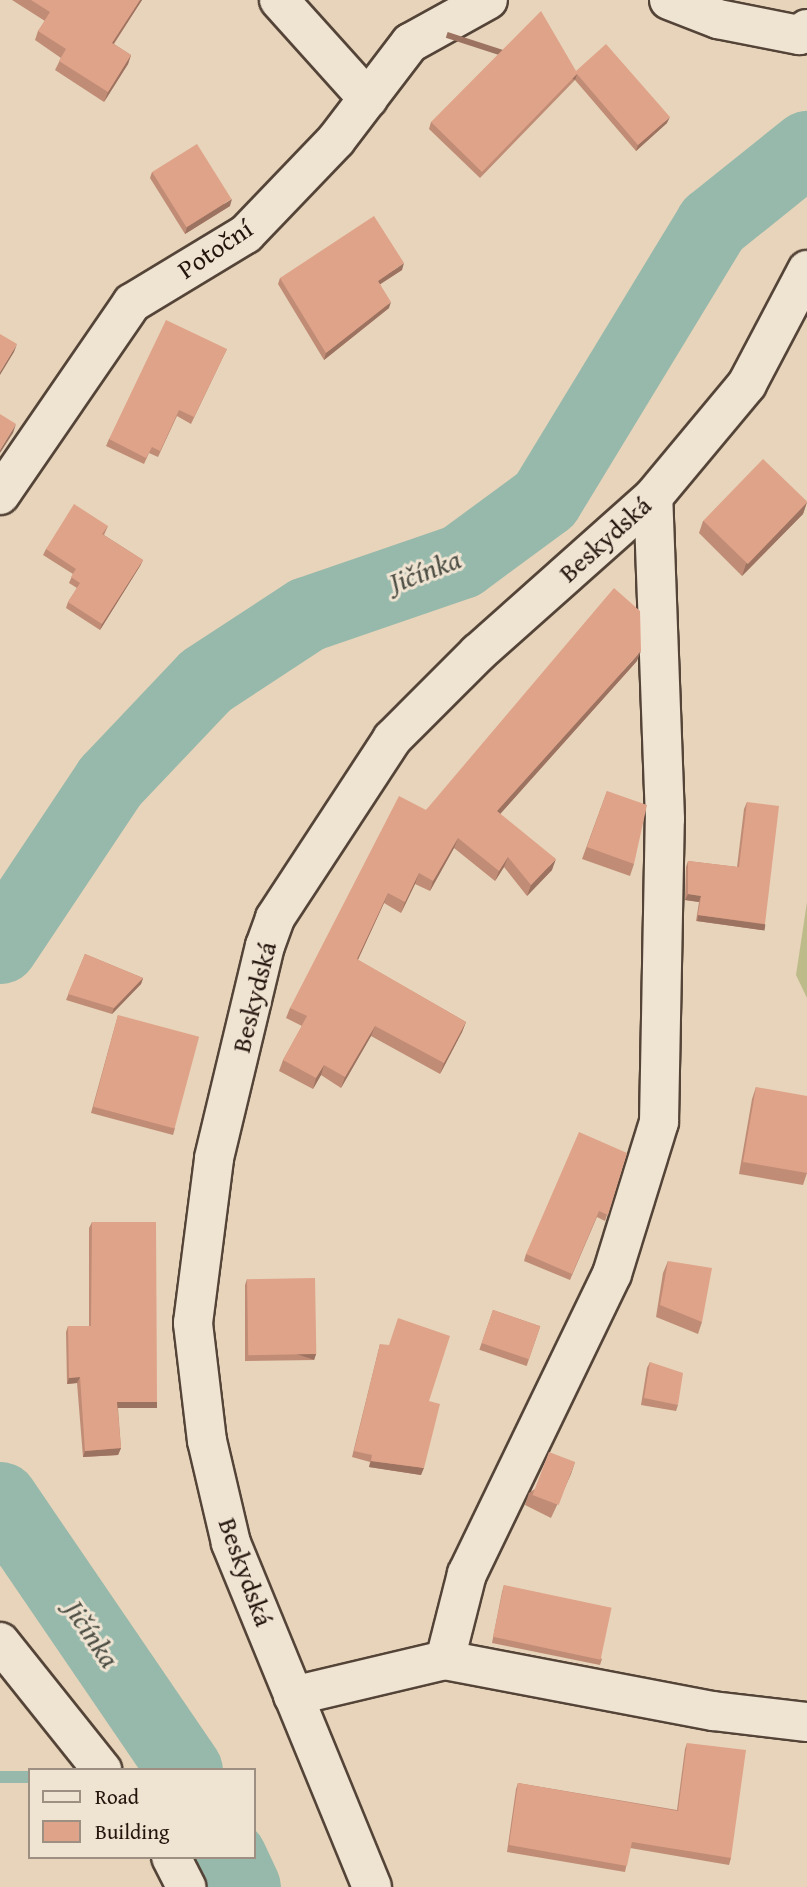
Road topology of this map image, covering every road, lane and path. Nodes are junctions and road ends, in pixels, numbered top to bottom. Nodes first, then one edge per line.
1 (488, 0) edge
2 (669, 0) edge
3 (292, 4) edge
4 (807, 29) edge
5 (368, 99) junction
6 (807, 271) edge
7 (0, 495) edge
8 (653, 497) junction
9 (0, 1642) edge
10 (445, 1660) junction
11 (293, 1696) junction
12 (807, 1722) edge
13 (100, 1768) edge
14 (172, 1859) edge
15 (186, 1887) edge
16 (372, 1887) edge

1 - 5 street, Potoční
2 - 4 street
3 - 5 street
5 - 7 street, Potoční
6 - 8 street, Beskydská
8 - 10 street
8 - 11 street, Beskydská
9 - 13 street
10 - 11 street
10 - 12 street
11 - 16 street, Beskydská
14 - 15 street

